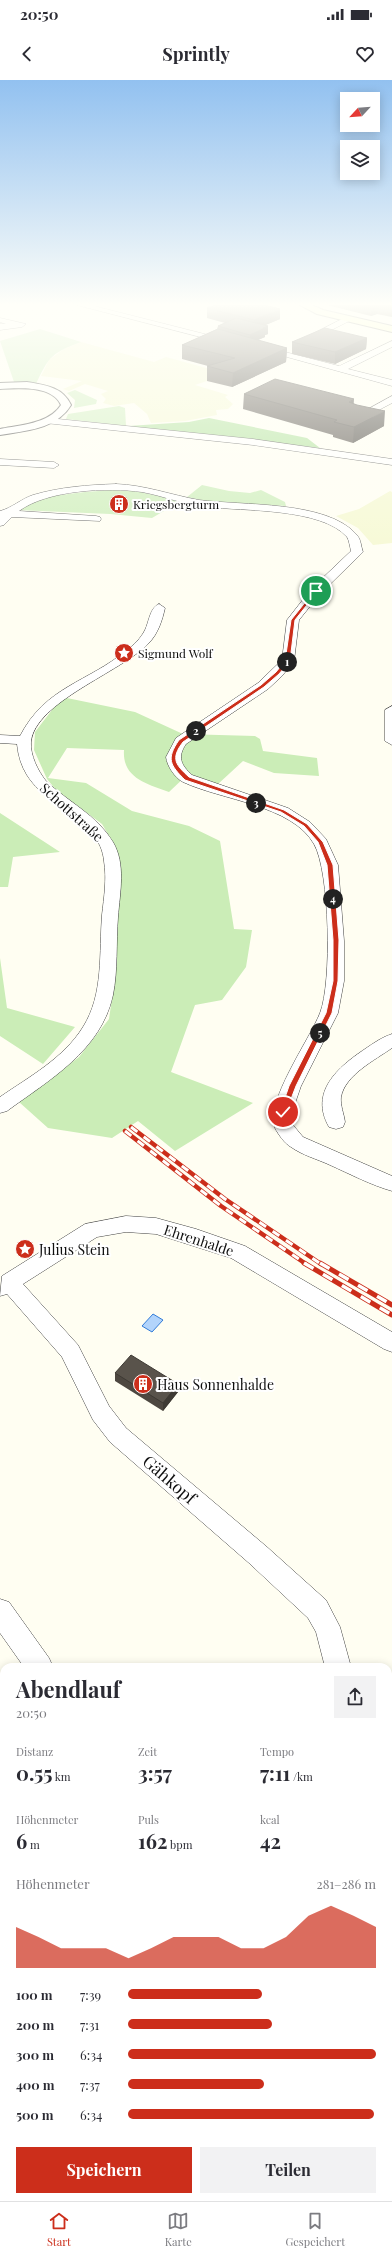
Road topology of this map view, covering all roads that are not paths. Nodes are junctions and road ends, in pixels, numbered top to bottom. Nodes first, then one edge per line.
1 (65, 404) edge
2 (382, 404) edge
3 (359, 416) edge
4 (48, 421) junction
5 (0, 432) edge
6 (0, 462) edge
7 (392, 462) edge
8 (54, 465) dead end
9 (4, 513) edge
10 (96, 519) dead end
11 (0, 523) edge
12 (159, 608) dead end
13 (392, 710) edge
14 (0, 739) edge
15 (24, 740) junction
16 (392, 741) edge
17 (392, 1040) edge
18 (0, 1106) edge
19 (336, 1122) dead end
20 (392, 1184) edge
21 (5, 1285) edge
22 (392, 1343) edge
23 (0, 1611) edge
24 (37, 1663) edge
25 (337, 1663) edge

1 - 4 street
2 - 3 street
4 - 5 street
4 - 7 street
6 - 8 street
9 - 10 street
9 - 11 street
9 - 20 street
12 - 15 street
13 - 16 street
14 - 15 street
15 - 18 street, Schottstraße
17 - 19 street
21 - 22 street, Ehrenhalde
21 - 25 street, Gähkopf
23 - 24 street

